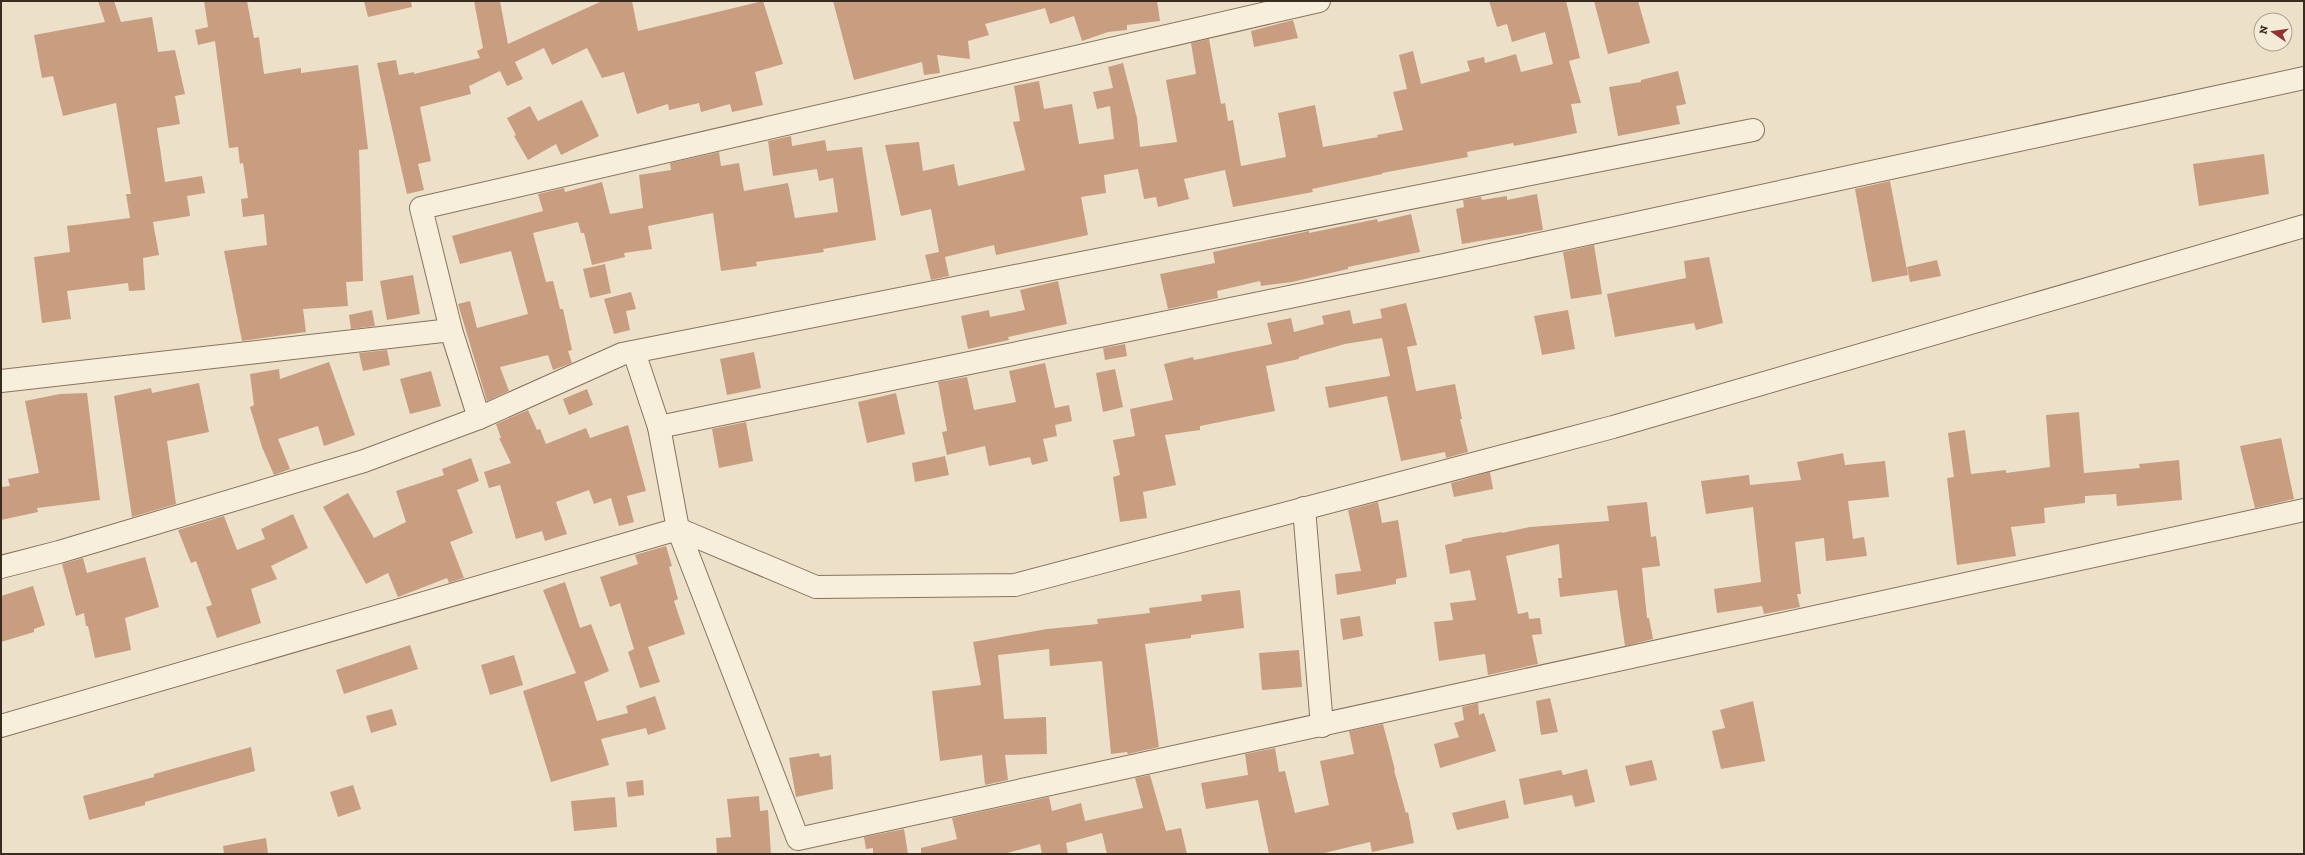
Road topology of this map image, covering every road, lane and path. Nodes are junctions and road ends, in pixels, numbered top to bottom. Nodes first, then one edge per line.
1 (1319, 1) edge
2 (2304, 78) edge
3 (1753, 130) dead end
4 (2304, 226) edge
5 (451, 330) junction
6 (634, 352) junction
7 (1, 381) edge
8 (479, 418) junction
9 (659, 427) junction
10 (1304, 508) junction
11 (2304, 510) edge
12 (678, 529) junction
13 (1, 567) edge
14 (1, 726) edge
15 (1322, 726) junction

1 - 5 street
2 - 9 street
3 - 6 street
4 - 10 street
5 - 7 street
5 - 8 street
6 - 8 street
6 - 9 street
8 - 13 street
9 - 12 street
10 - 12 street
10 - 15 street
11 - 15 street
12 - 14 street
12 - 15 street

